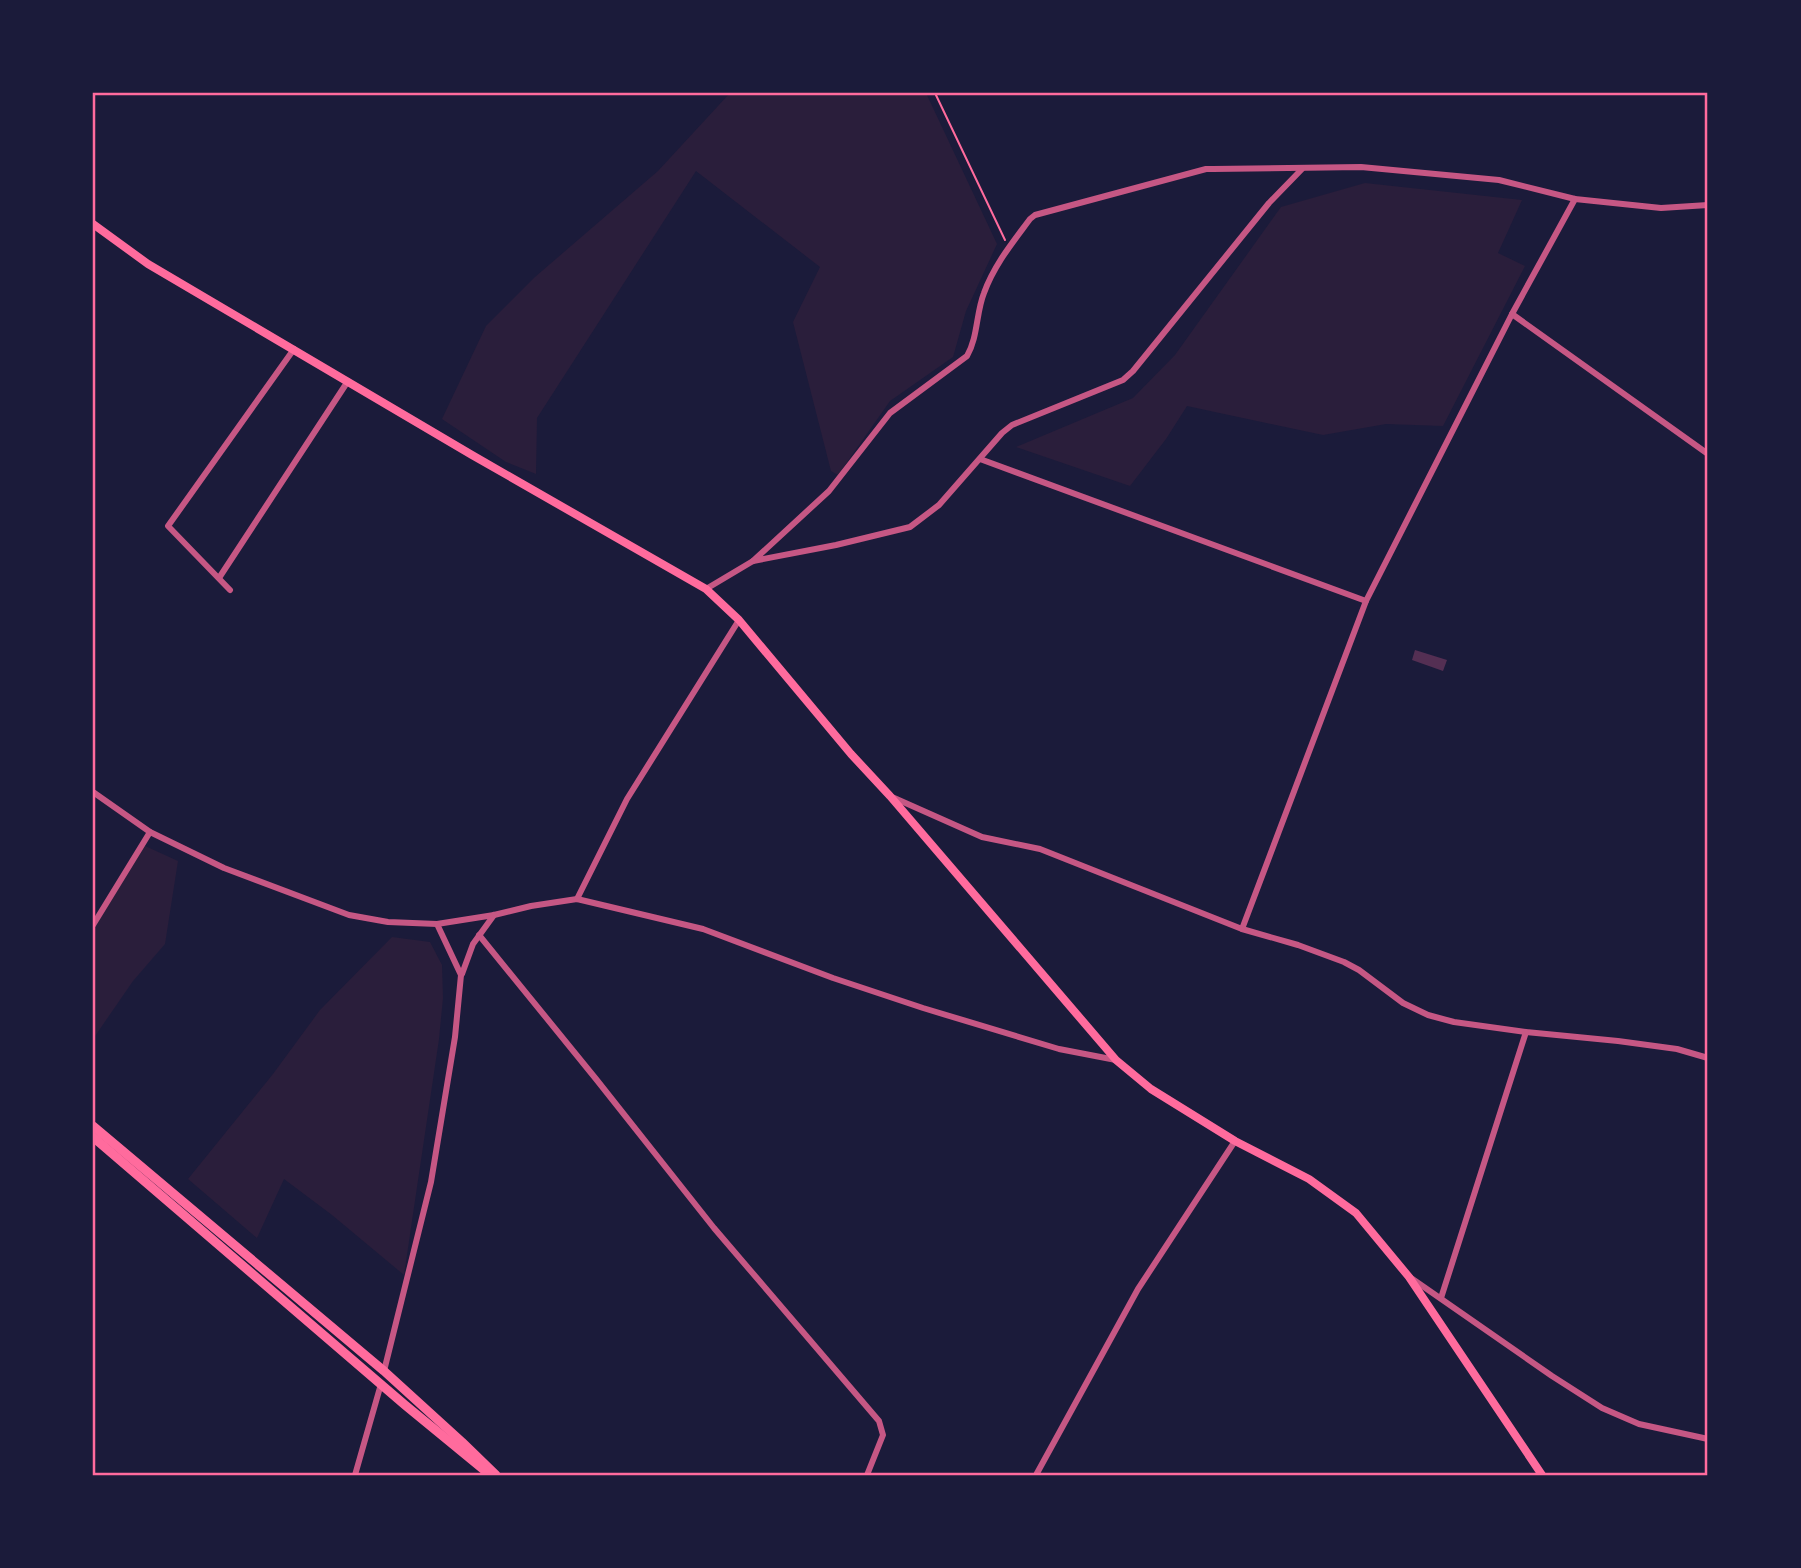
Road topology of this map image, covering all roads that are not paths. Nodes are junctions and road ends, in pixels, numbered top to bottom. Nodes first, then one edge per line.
1 (1302, 169) junction
2 (1574, 199) junction
3 (1708, 205) edge
4 (93, 224) edge
5 (1512, 314) junction
6 (293, 349) junction
7 (348, 381) junction
8 (1708, 454) edge
9 (980, 459) junction
10 (753, 561) junction
11 (219, 578) junction
12 (706, 589) junction
13 (230, 590) dead end
14 (1366, 601) junction
15 (739, 620) junction
16 (93, 792) edge
17 (890, 796) junction
18 (150, 832) junction
19 (577, 899) junction
20 (494, 915) junction
21 (437, 924) junction
22 (93, 925) edge
23 (1242, 929) junction
24 (479, 935) junction
25 (461, 975) junction
26 (1526, 1032) junction
27 (1708, 1058) edge
28 (1116, 1060) junction
29 (93, 1126) edge
30 (93, 1138) edge
31 (1236, 1141) junction
32 (1409, 1277) junction
33 (1441, 1298) junction
34 (384, 1371) junction
35 (381, 1384) junction
36 (1708, 1439) edge
37 (489, 1474) edge
38 (355, 1475) edge
39 (867, 1475) edge
40 (1036, 1475) edge
41 (1542, 1475) edge

1 - 2 street
1 - 9 street
1 - 10 street
2 - 3 street
2 - 5 street
4 - 6 main road
5 - 8 street
5 - 14 street
6 - 7 main road
6 - 11 street
7 - 11 street
7 - 12 main road
9 - 10 street
9 - 14 street
10 - 12 street
11 - 13 street
12 - 15 main road
14 - 23 street
15 - 17 main road
15 - 19 street
16 - 18 street
17 - 23 street
17 - 28 main road
18 - 21 street
18 - 22 street
19 - 20 street
19 - 28 street
20 - 21 street
20 - 24 street
21 - 25 street
23 - 26 street
24 - 25 street
24 - 39 street
25 - 34 street
26 - 27 street
26 - 33 street
28 - 31 main road
29 - 34 main road
30 - 35 main road
31 - 32 main road
31 - 40 street
32 - 33 street
32 - 41 main road
33 - 36 street
34 - 37 main road
35 - 37 main road
35 - 38 street

